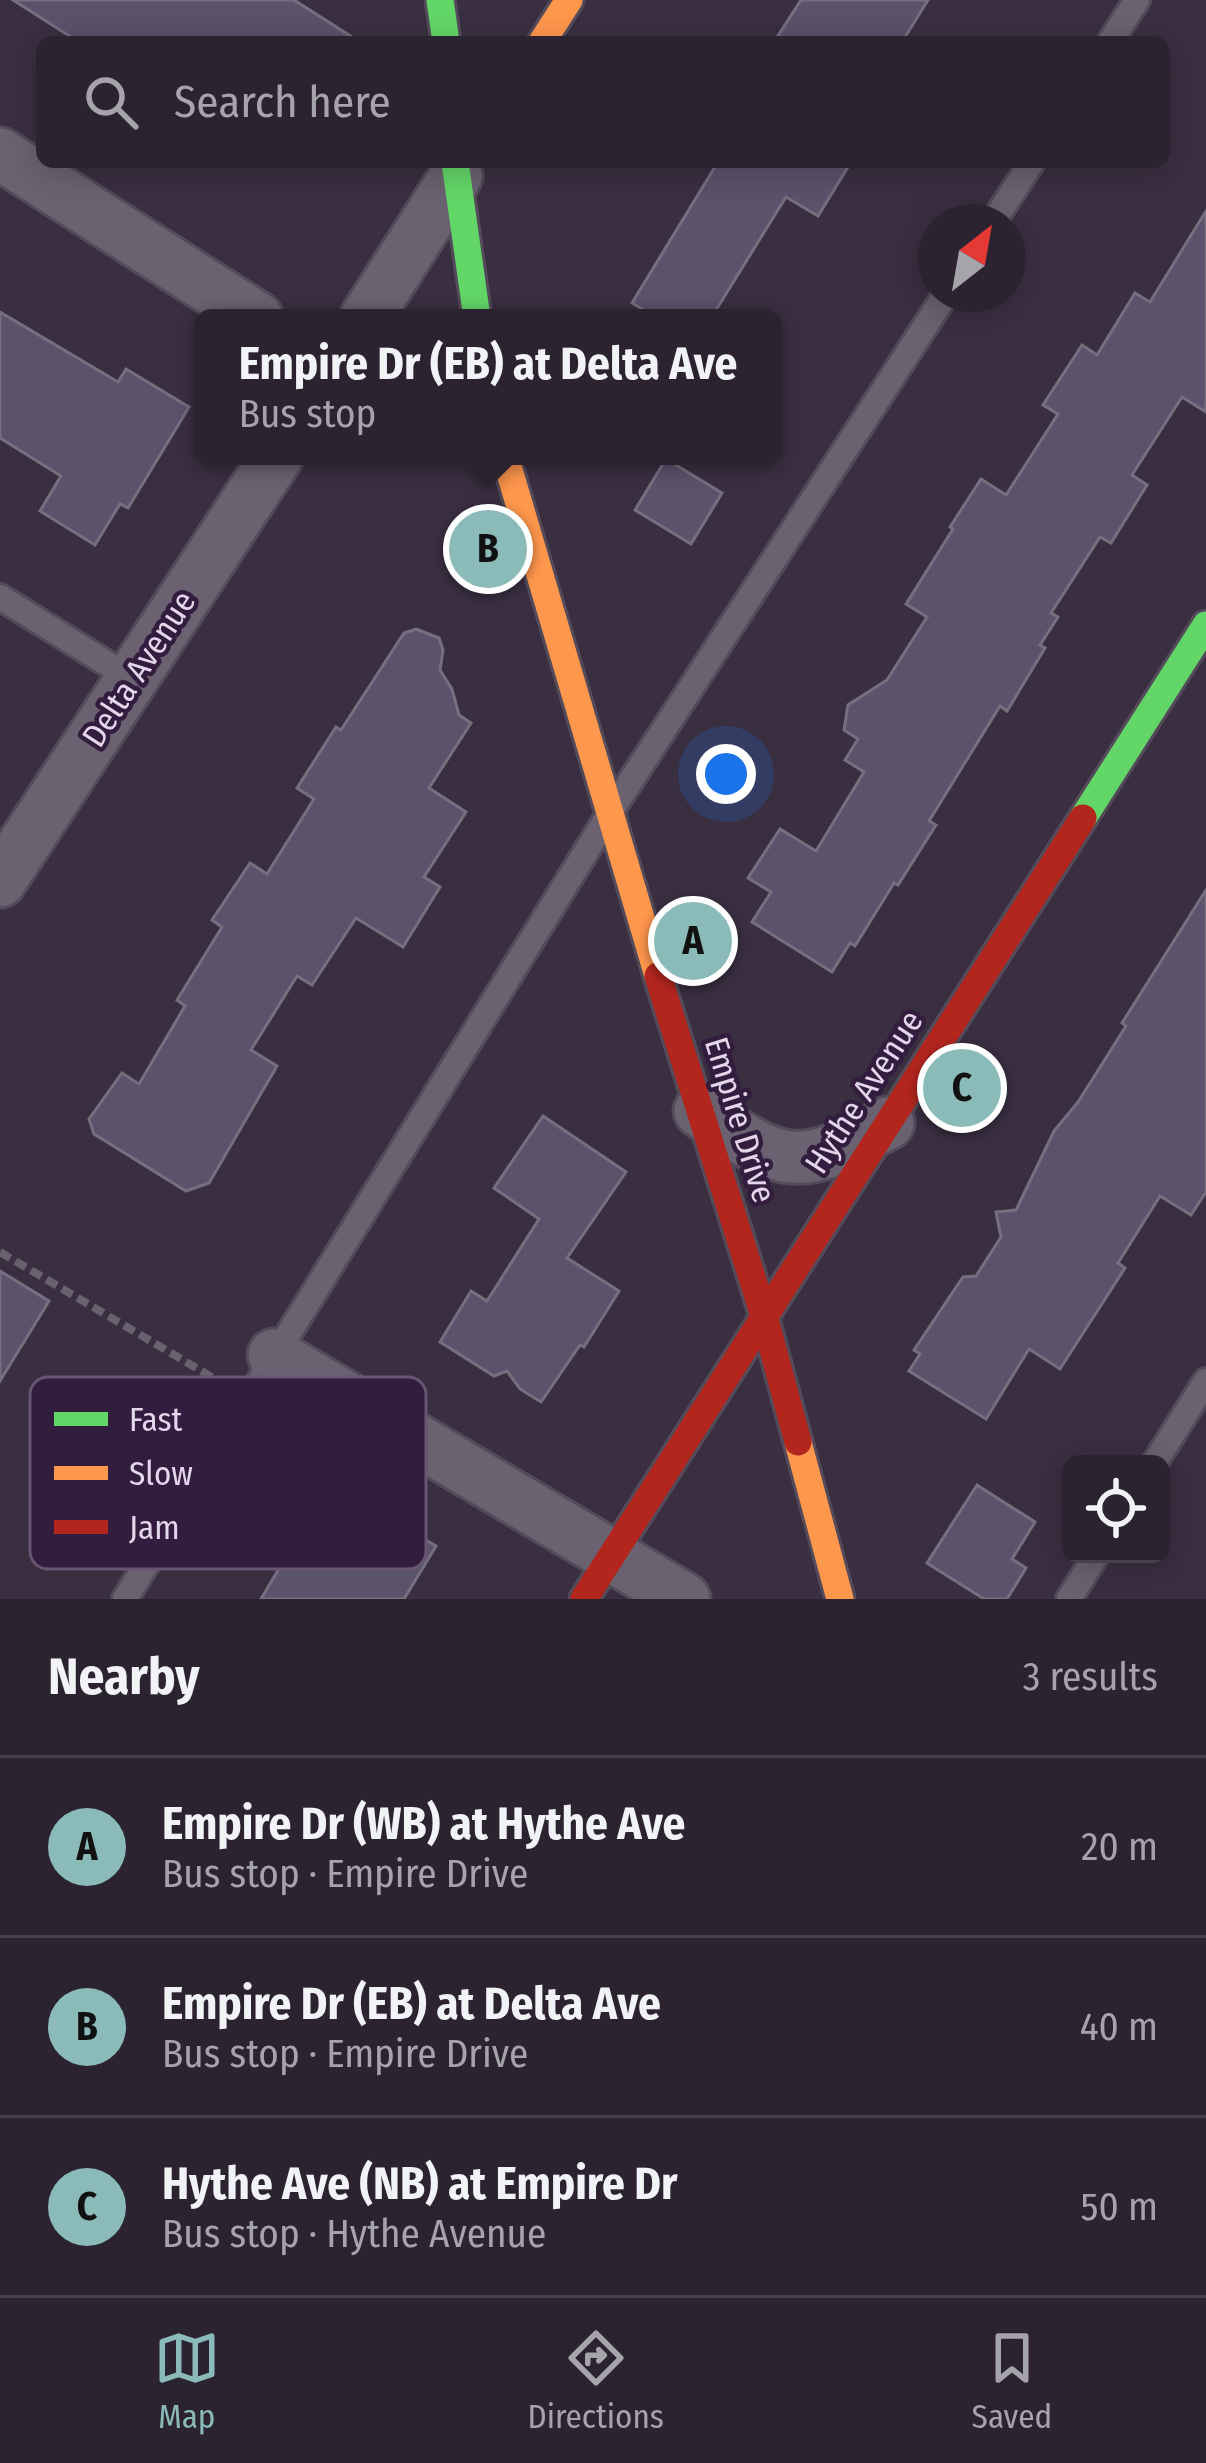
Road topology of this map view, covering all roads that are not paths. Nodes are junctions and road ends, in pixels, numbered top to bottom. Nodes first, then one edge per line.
1 (440, 0) edge
2 (569, 0) edge
3 (1137, 0) edge
4 (445, 36) edge
5 (546, 36) edge
6 (1114, 36) edge
7 (0, 154) edge
8 (458, 168) edge
9 (459, 168) edge
10 (1028, 168) edge
11 (1005, 204) edge
12 (243, 309) edge
13 (372, 309) edge
14 (476, 309) edge
15 (934, 312) edge
16 (271, 465) edge
17 (508, 465) edge
18 (0, 597) edge
19 (1206, 625) edge
20 (132, 679) junction
21 (608, 816) junction
22 (0, 881) edge
23 (700, 1111) junction
24 (888, 1123) junction
25 (764, 1316) junction
26 (274, 1355) junction
27 (260, 1377) edge
28 (311, 1377) edge
29 (1206, 1381) edge
30 (426, 1445) edge
31 (1160, 1455) edge
32 (610, 1555) junction
33 (1091, 1563) edge
34 (143, 1569) edge
35 (125, 1599) edge
36 (584, 1599) edge
37 (684, 1599) edge
38 (840, 1599) edge
39 (1069, 1599) edge

1 - 4 street
2 - 5 street
3 - 6 lane
7 - 12 street
8 - 13 street
9 - 14 street
10 - 11 lane
15 - 21 lane
16 - 20 street, Delta Avenue
17 - 21 street, Empire Drive
18 - 20 lane
19 - 24 street, Hythe Avenue
20 - 22 street, Delta Avenue
21 - 23 street, Empire Drive
21 - 26 lane
23 - 24 street
23 - 25 street, Empire Drive
24 - 25 street, Hythe Avenue
25 - 32 street, Hythe Avenue
25 - 38 street, Empire Drive
26 - 27 lane
26 - 28 street
29 - 31 lane
30 - 32 street
32 - 36 street, Hythe Avenue
32 - 37 street
33 - 39 lane
34 - 35 lane

